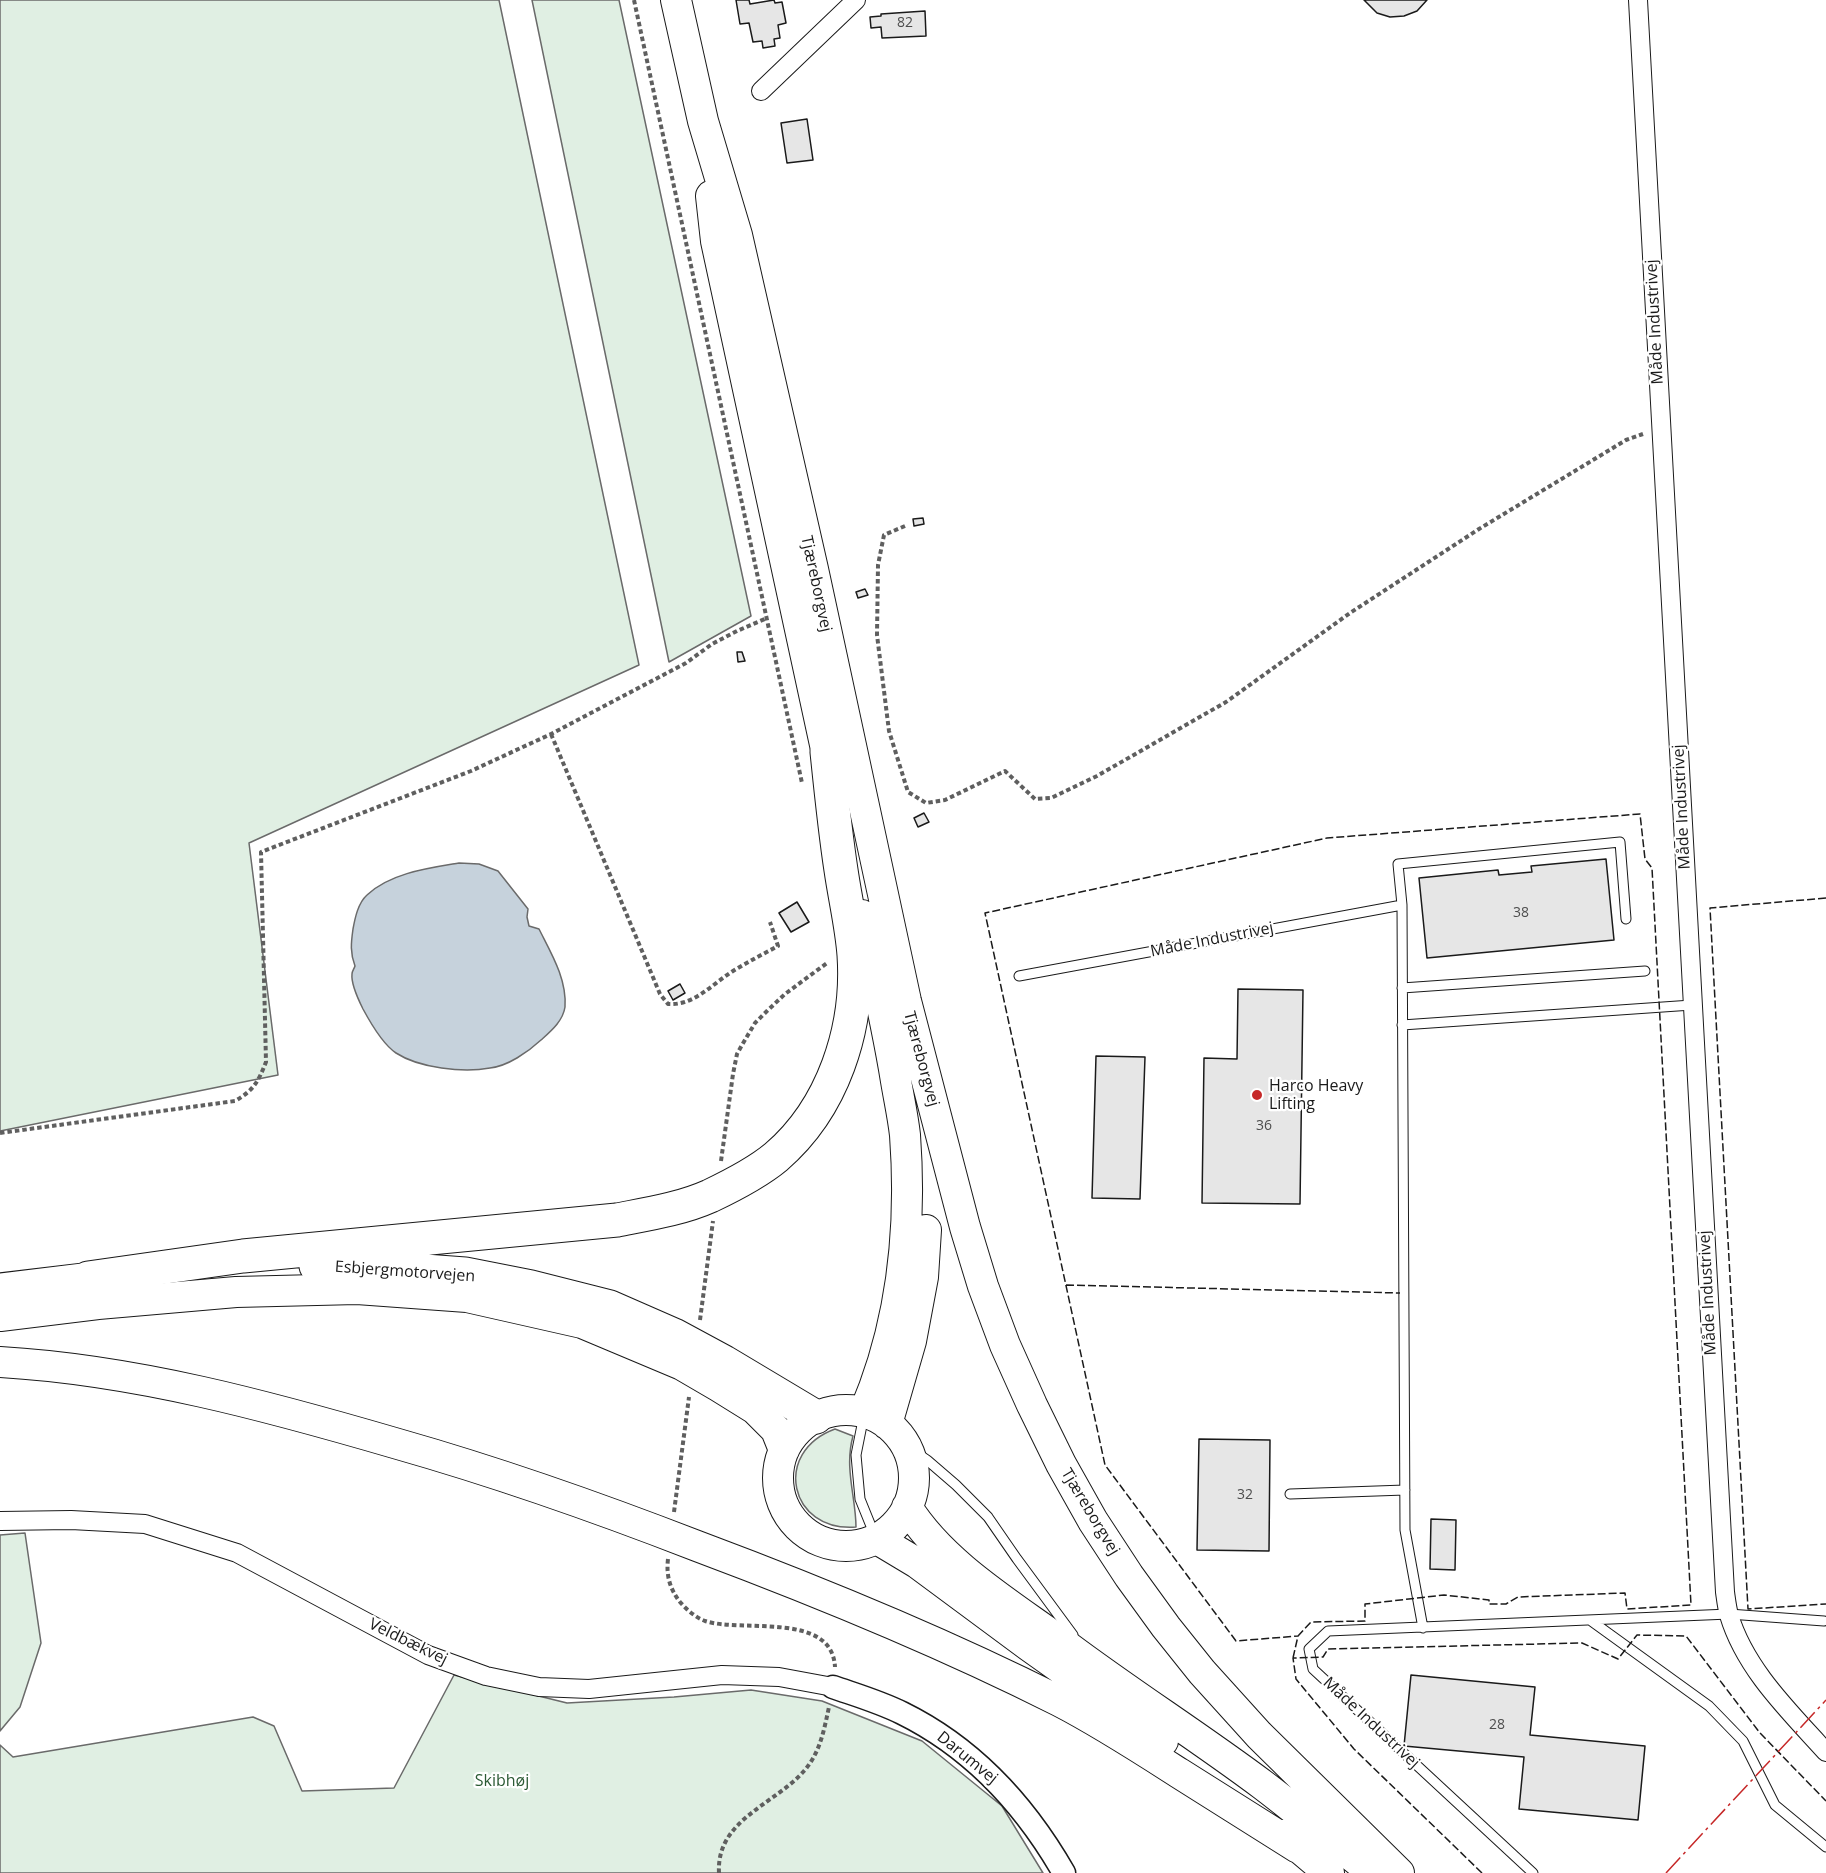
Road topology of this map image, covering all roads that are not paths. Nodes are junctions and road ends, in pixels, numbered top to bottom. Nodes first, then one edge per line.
1 (676, 0) edge
2 (856, 0) edge
3 (1638, 0) edge
4 (761, 91) dead end
5 (703, 121) junction
6 (827, 752) junction
7 (1401, 905) junction
8 (1626, 919) dead end
9 (1646, 971) dead end
10 (1018, 976) dead end
11 (1402, 988) junction
12 (906, 1001) junction
13 (1692, 1005) junction
14 (1402, 1024) junction
15 (88, 1278) junction
16 (0, 1290) edge
17 (0, 1316) edge
18 (0, 1362) edge
19 (816, 1417) junction
20 (885, 1427) junction
21 (784, 1450) junction
22 (1405, 1490) junction
23 (1290, 1494) dead end
24 (907, 1507) junction
25 (0, 1521) edge
26 (877, 1539) junction
27 (1729, 1614) junction
28 (1590, 1620) junction
29 (1824, 1621) dead end
30 (1423, 1628) junction
31 (1105, 1674) junction
32 (833, 1687) joint
33 (1826, 1752) edge
34 (1826, 1847) edge
35 (1298, 1848) junction
36 (1064, 1873) edge
37 (1329, 1873) edge
38 (1373, 1873) edge
39 (1399, 1873) edge
40 (1533, 1873) edge

1 - 5 highway, Tjæreborgvej
2 - 4 street
3 - 13 street, Måde Industrivej
5 - 6 highway, Tjæreborgvej
5 - 12 highway, Tjæreborgvej
6 - 15 highway
6 - 20 highway, Tjæreborgvej
7 - 8 lane
7 - 10 lane, Måde Industrivej
7 - 11 lane
9 - 11 lane
11 - 14 lane
12 - 20 highway
12 - 39 highway, Tjæreborgvej
13 - 14 lane
13 - 27 street, Måde Industrivej
14 - 22 lane
15 - 16 highway, Esbjergmotorvejen
15 - 19 highway, Esbjergmotorvejen
17 - 21 highway, Esbjergmotorvejen
18 - 35 highway
19 - 20 highway
19 - 21 highway
20 - 24 highway
20 - 26 lane
20 - 31 lane
21 - 26 highway
22 - 23 lane
22 - 30 lane
24 - 26 highway
24 - 31 highway
25 - 32 street, Veldbækvej
26 - 35 highway
27 - 28 lane, Måde Industrivej
27 - 29 lane
27 - 33 street, Måde Industrivej
28 - 30 lane, Måde Industrivej
28 - 34 lane
30 - 40 lane, Måde Industrivej
31 - 38 highway
32 - 36 street, Darumvej
35 - 37 highway

